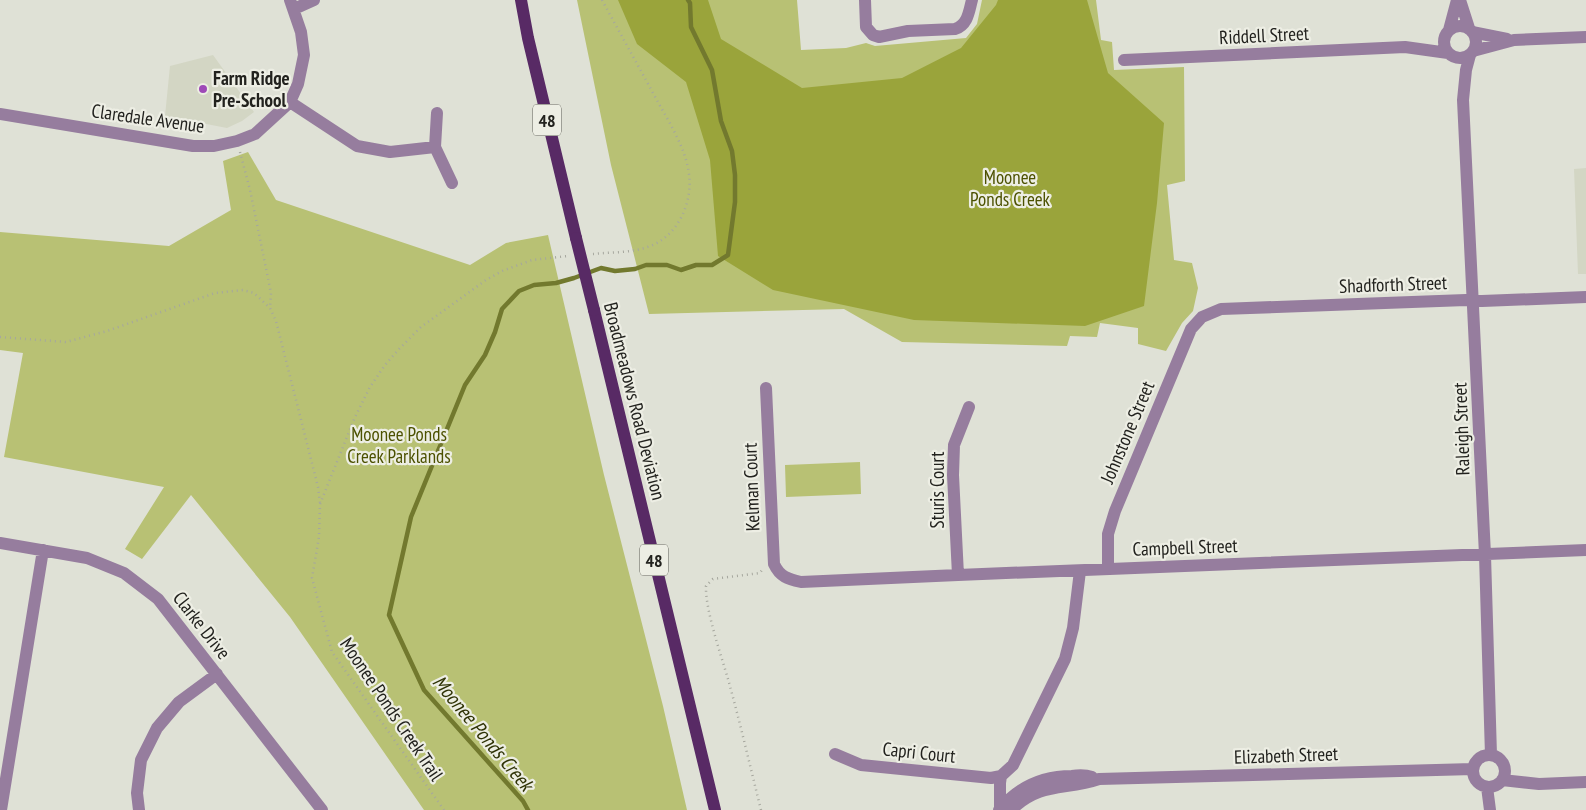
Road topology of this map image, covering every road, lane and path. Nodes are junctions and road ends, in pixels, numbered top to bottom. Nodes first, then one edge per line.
1 (314, 0) edge
2 (521, 0) edge
3 (602, 0) edge
4 (865, 0) edge
5 (972, 0) edge
6 (1458, 0) edge
7 (292, 5) edge
8 (1470, 30) junction
9 (1448, 32) junction
10 (1586, 37) edge
11 (1514, 40) junction
12 (1405, 46) junction
13 (1472, 53) junction
14 (1448, 54) junction
15 (1124, 60) dead end
16 (1463, 100) junction
17 (290, 102) junction
18 (437, 113) dead end
19 (0, 114) edge
20 (237, 141) junction
21 (435, 148) junction
22 (452, 183) dead end
23 (660, 242) dead end
24 (526, 262) dead end
25 (1586, 297) edge
26 (1474, 300) junction
27 (270, 308) junction
28 (1202, 317) joint
29 (0, 337) edge
30 (766, 388) dead end
31 (969, 406) dead end
32 (320, 504) junction
33 (0, 543) edge
34 (44, 550) junction
35 (1586, 550) edge
36 (1485, 555) junction
37 (762, 564) dead end
38 (1108, 569) junction
39 (1080, 571) junction
40 (958, 575) junction
41 (786, 578) joint
42 (216, 674) junction
43 (835, 754) dead end
44 (1491, 755) junction
45 (1473, 769) junction
46 (1002, 776) junction
47 (1502, 780) junction
48 (1586, 782) edge
49 (1486, 787) junction
50 (1008, 806) edge
51 (1, 810) edge
52 (139, 810) edge
53 (322, 810) edge
54 (444, 810) edge
55 (715, 810) edge
56 (761, 810) edge
57 (1490, 810) edge

1 - 7 street
2 - 55 main road, Broadmeadows Road Deviation / 48, bridge
3 - 23 path
4 - 5 street
6 - 8 street
6 - 9 street
7 - 17 street, Claredale Avenue
8 - 9 street
8 - 11 street
8 - 13 street
9 - 12 street, Riddell Street
9 - 14 street
10 - 11 street
11 - 13 street
12 - 14 street, Riddell Street
12 - 15 street, Riddell Street
13 - 14 street
13 - 16 street, Raleigh Street
14 - 16 street, Raleigh Street
16 - 26 street, Raleigh Street
17 - 20 street, Claredale Avenue
17 - 21 street
18 - 21 street
19 - 20 street, Claredale Avenue
20 - 27 path
21 - 22 street
24 - 32 path, Moonee Ponds Creek Trail
25 - 26 street, Shadforth Street
26 - 28 street, Shadforth Street
26 - 36 street, Raleigh Street
27 - 29 path
27 - 32 path
28 - 38 street, Johnstone Street
30 - 41 street, Kelman Court
31 - 40 street, Sturis Court
32 - 54 path, Moonee Ponds Creek Trail
33 - 34 street, Clarke Drive
34 - 42 street, Clarke Drive
34 - 51 street
35 - 36 street, Campbell Street
36 - 38 street, Campbell Street
36 - 44 street, Raleigh Street
37 - 56 path
38 - 39 street, Campbell Street
39 - 40 street, Campbell Street
39 - 46 street
40 - 41 street, Campbell Street
42 - 52 street
42 - 53 street, Clarke Drive
43 - 46 street, Capri Court
44 - 45 street
44 - 47 street
45 - 49 street
45 - 50 street, Elizabeth Street
46 - 50 street
46 - 50 street
47 - 48 street
47 - 49 street
49 - 57 street

